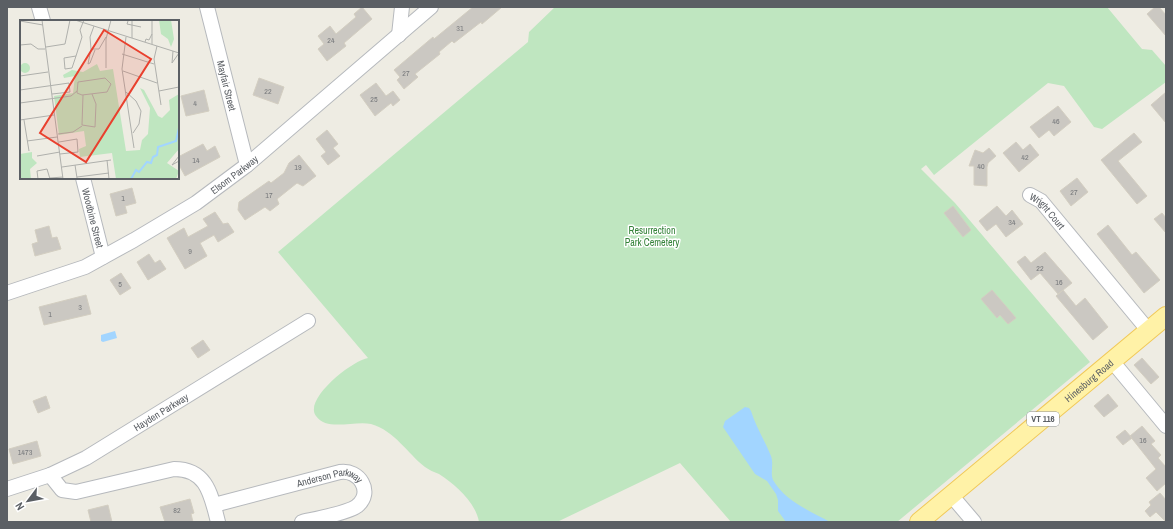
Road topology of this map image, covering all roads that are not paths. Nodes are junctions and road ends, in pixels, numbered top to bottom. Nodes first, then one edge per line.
1 (39, 7) edge
2 (207, 7) edge
3 (402, 7) edge
4 (431, 7) edge
5 (43, 20) edge
6 (399, 34) junction
7 (247, 164) junction
8 (83, 179) edge
9 (103, 257) junction
10 (7, 293) edge
11 (1166, 316) edge
12 (308, 321) dead end
13 (1145, 333) junction
14 (1112, 361) junction
15 (1166, 426) edge
16 (50, 475) junction
17 (7, 489) edge
18 (951, 495) junction
19 (214, 505) junction
20 (218, 522) edge
21 (302, 522) edge
22 (919, 522) edge
23 (974, 522) edge

1 - 5 street
2 - 7 street, Mayfair Street
3 - 6 street
4 - 6 street, Elsom Parkway
6 - 7 street, Elsom Parkway
7 - 9 street, Elsom Parkway
8 - 9 street, Woodbine Street
9 - 10 street, Elsom Parkway
11 - 13 main road, Hinesburg Road / VT 116
12 - 16 street, Hayden Parkway
13 - 13 street, Wright Court
13 - 14 main road, Hinesburg Road / VT 116
14 - 15 street
14 - 18 main road, Hinesburg Road / VT 116
16 - 17 street, Hayden Parkway
16 - 19 street
18 - 22 main road, Hinesburg Road / VT 116
18 - 23 street
19 - 20 street
19 - 21 street, Anderson Parkway

